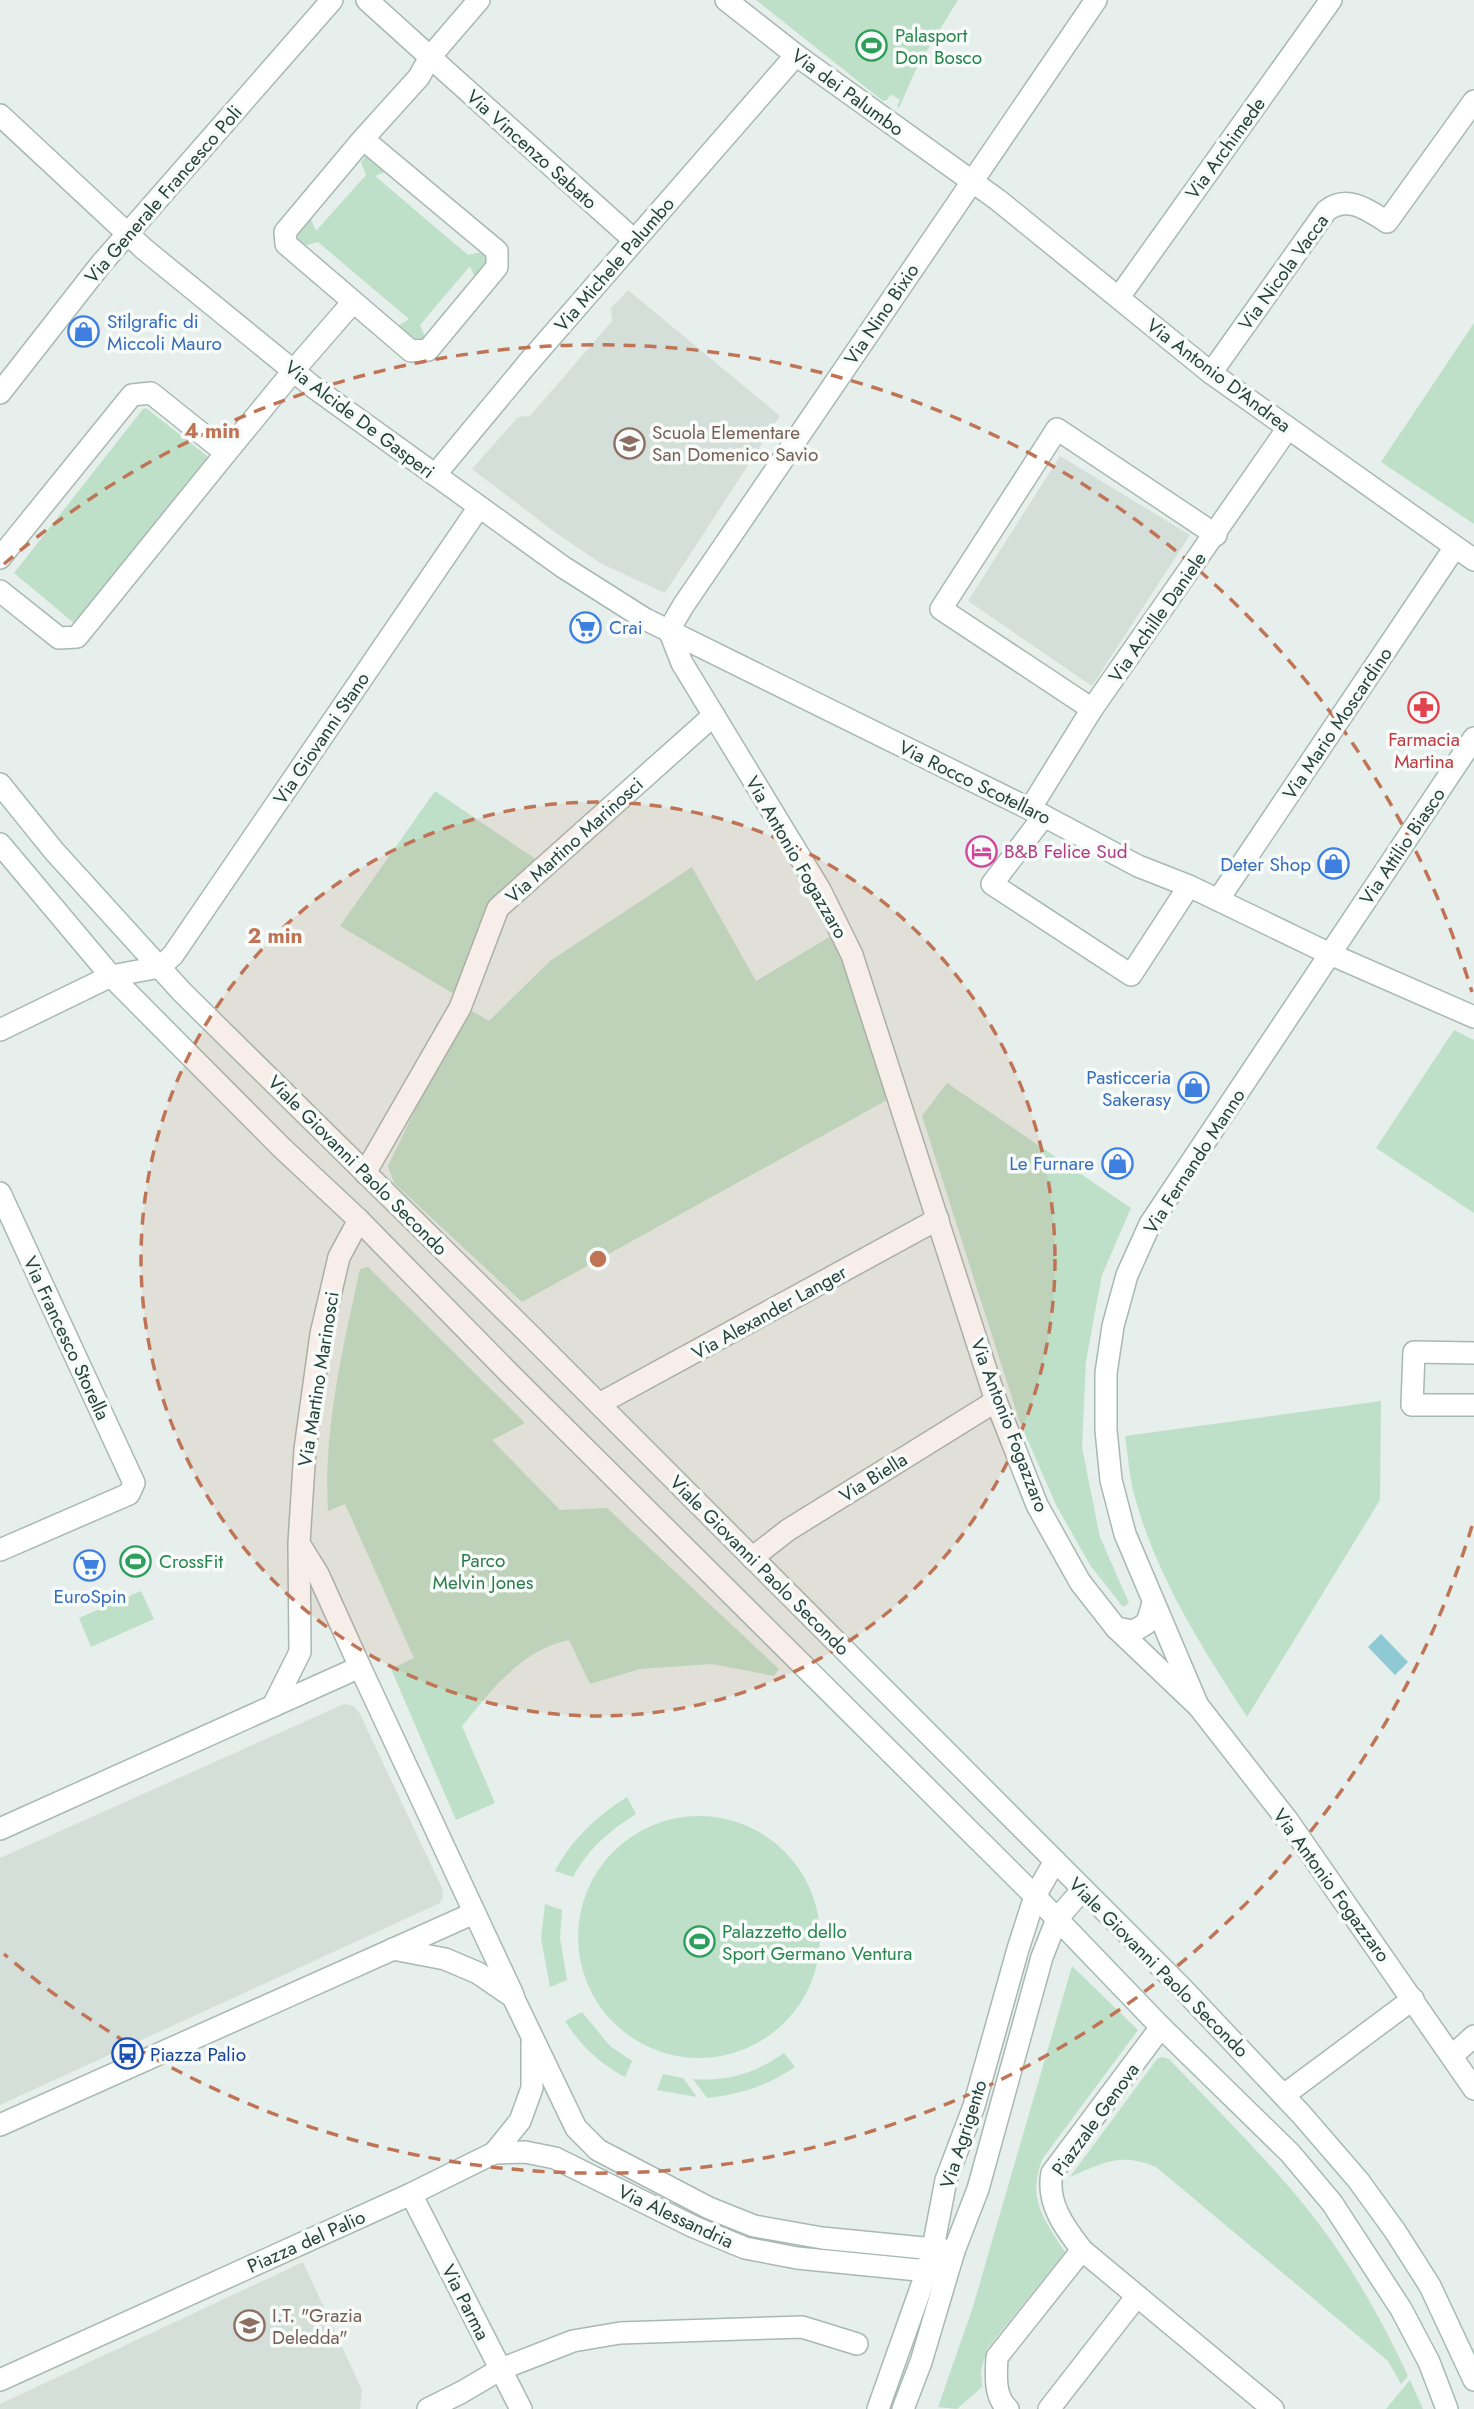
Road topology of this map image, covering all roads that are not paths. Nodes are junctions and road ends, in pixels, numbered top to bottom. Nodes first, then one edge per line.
1 (332, 0) edge
2 (367, 0) edge
3 (479, 0) edge
4 (726, 0) edge
5 (1096, 0) edge
6 (1331, 0) edge
7 (796, 55) junction
8 (430, 57) junction
9 (1474, 101) edge
10 (0, 115) edge
11 (363, 139) junction
12 (972, 181) junction
13 (127, 234) junction
14 (634, 240) junction
15 (1119, 297) junction
16 (353, 302) junction
17 (293, 370) junction
18 (1211, 373) junction
19 (0, 393) edge
20 (1288, 428) junction
21 (226, 453) junction
22 (435, 475) junction
23 (479, 507) junction
24 (1216, 534) junction
25 (1455, 547) junction
26 (0, 558) edge
27 (1474, 560) edge
28 (0, 591) edge
29 (669, 630) junction
30 (1092, 709) junction
31 (714, 715) junction
32 (1474, 738) edge
33 (0, 784) edge
34 (1037, 812) junction
35 (0, 844) edge
36 (1189, 886) junction
37 (1218, 900) junction
38 (1330, 954) junction
39 (160, 967) junction
40 (111, 976) junction
41 (1474, 1017) edge
42 (0, 1030) edge
43 (365, 1173) junction
44 (0, 1193) edge
45 (939, 1219) junction
46 (359, 1220) junction
47 (1474, 1353) edge
48 (996, 1401) junction
49 (598, 1404) junction
50 (1474, 1405) edge
51 (299, 1543) junction
52 (0, 1550) edge
53 (752, 1558) junction
54 (1153, 1603) junction
55 (1116, 1628) junction
56 (360, 1667) junction
57 (273, 1706) junction
58 (1199, 1707) junction
59 (0, 1829) edge
60 (1055, 1861) junction
61 (1083, 1889) junction
62 (1035, 1896) junction
63 (474, 1913) junction
64 (1057, 1919) junction
65 (393, 1949) junction
66 (513, 1997) junction
67 (1413, 1999) junction
68 (1161, 2027) junction
69 (1474, 2036) edge
70 (531, 2038) junction
71 (1452, 2055) junction
72 (1474, 2089) edge
73 (1283, 2095) junction
74 (0, 2125) edge
75 (576, 2128) joint
76 (494, 2153) junction
77 (411, 2194) junction
78 (944, 2250) junction
79 (1082, 2250) junction
80 (937, 2272) junction
81 (1138, 2296) junction
82 (857, 2344) dead end
83 (500, 2369) junction
84 (0, 2379) edge
85 (1474, 2380) edge
86 (428, 2409) edge
87 (521, 2409) edge
88 (878, 2409) edge
89 (903, 2409) edge
90 (1008, 2409) edge
91 (1049, 2409) edge
92 (1273, 2409) edge
93 (1447, 2409) edge

1 - 13 street, Via Generale Francesco Poli
2 - 8 street
3 - 8 street
4 - 7 street, Via dei Palumbo
5 - 12 street, Via Nino Bixio
6 - 15 street, Via Archimede
7 - 12 street, Via dei Palumbo
7 - 14 street, Via Michele Palumbo
8 - 11 street
8 - 14 street, Via Vincenzo Sabato
9 - 18 street, Via Nicola Vacca
10 - 13 street, Via Alcide De Gasperi
11 - 16 street
11 - 16 street
12 - 15 street, Via Antonio D'Andrea
12 - 29 street, Via Nino Bixio
13 - 17 street, Via Alcide De Gasperi
13 - 19 street, Via Generale Francesco Poli
14 - 22 street, Via Michele Palumbo
15 - 18 street, Via Antonio D'Andrea
16 - 17 street
17 - 21 street
17 - 22 street, Via Alcide De Gasperi
18 - 20 street, Via Antonio D'Andrea
20 - 24 street, Via Achille Daniele
20 - 25 street, Via Antonio D'Andrea
21 - 26 street
21 - 28 street
22 - 23 street, Via Alcide De Gasperi
23 - 29 street, Via Alcide De Gasperi
23 - 39 street, Via Giovanni Stano
24 - 30 street, Via Achille Daniele
24 - 30 street
25 - 27 street, Via Antonio D'Andrea
25 - 37 street, Via Mario Moscardino
29 - 31 street
29 - 34 street, Via Rocco Scotellaro
30 - 34 street, Via Achille Daniele
31 - 43 street, Via Martino Marinosci
31 - 45 street, Via Antonio Fogazzaro
32 - 38 street, Via Attilio Biasco
33 - 39 street, Viale Giovanni Paolo Secondo
34 - 36 street, Via Rocco Scotellaro
34 - 36 street, Via Achille Daniele
35 - 40 street, Viale Giovanni Paolo Secondo
36 - 37 street, Via Rocco Scotellaro
37 - 38 street, Via Rocco Scotellaro
38 - 41 street, Via Rocco Scotellaro
38 - 54 street, Via Fernando Manno
39 - 40 street
39 - 43 street, Viale Giovanni Paolo Secondo
40 - 42 street
40 - 46 street, Viale Giovanni Paolo Secondo
43 - 49 street, Viale Giovanni Paolo Secondo
44 - 52 street, Via Francesco Storella
45 - 48 street, Via Antonio Fogazzaro
45 - 49 street, Via Alexander Langer
46 - 51 street, Via Martino Marinosci
46 - 62 street, Viale Giovanni Paolo Secondo
47 - 50 street
48 - 53 street, Via Biella
48 - 55 street, Via Antonio Fogazzaro
49 - 53 street, Viale Giovanni Paolo Secondo
51 - 56 street
51 - 57 street, Via Martino Marinosci
53 - 60 street, Viale Giovanni Paolo Secondo
54 - 55 street
54 - 58 street, Via Fernando Manno
55 - 58 street, Via Antonio Fogazzaro
56 - 57 street
56 - 63 street, Piazza del Palio
57 - 59 street
58 - 67 street, Via Antonio Fogazzaro
60 - 61 street, Viale Giovanni Paolo Secondo
60 - 62 street, Via Agrigento
61 - 64 street, Via Agrigento
61 - 73 street, Viale Giovanni Paolo Secondo
62 - 64 street, Viale Giovanni Paolo Secondo
62 - 78 street, Via Agrigento
63 - 65 street
63 - 66 street, Piazza del Palio
64 - 68 street, Viale Giovanni Paolo Secondo
64 - 78 street, Via Agrigento
65 - 66 street
65 - 74 street
66 - 70 street, Piazza del Palio
67 - 71 street, Via Antonio Fogazzaro
67 - 73 street
68 - 79 street, Piazzale Genova
68 - 93 street, Viale Giovanni Paolo Secondo
69 - 71 street
70 - 75 street, Piazza del Palio
70 - 76 street, Piazza del Palio
71 - 72 street, Via Antonio Fogazzaro
73 - 85 street, Viale Giovanni Paolo Secondo
75 - 78 street, Via Alessandria
76 - 77 street, Piazza del Palio
76 - 80 street, Via Alessandria
77 - 83 street, Via Parma
77 - 84 street, Piazza del Palio
78 - 80 street, Via Agrigento
79 - 81 street, Piazzale Genova
79 - 90 street
80 - 88 street, Via Agrigento
80 - 89 street, Via Agrigento
81 - 91 street
81 - 92 street, Piazzale Genova
82 - 83 street
83 - 86 street
83 - 87 street, Via Parma

